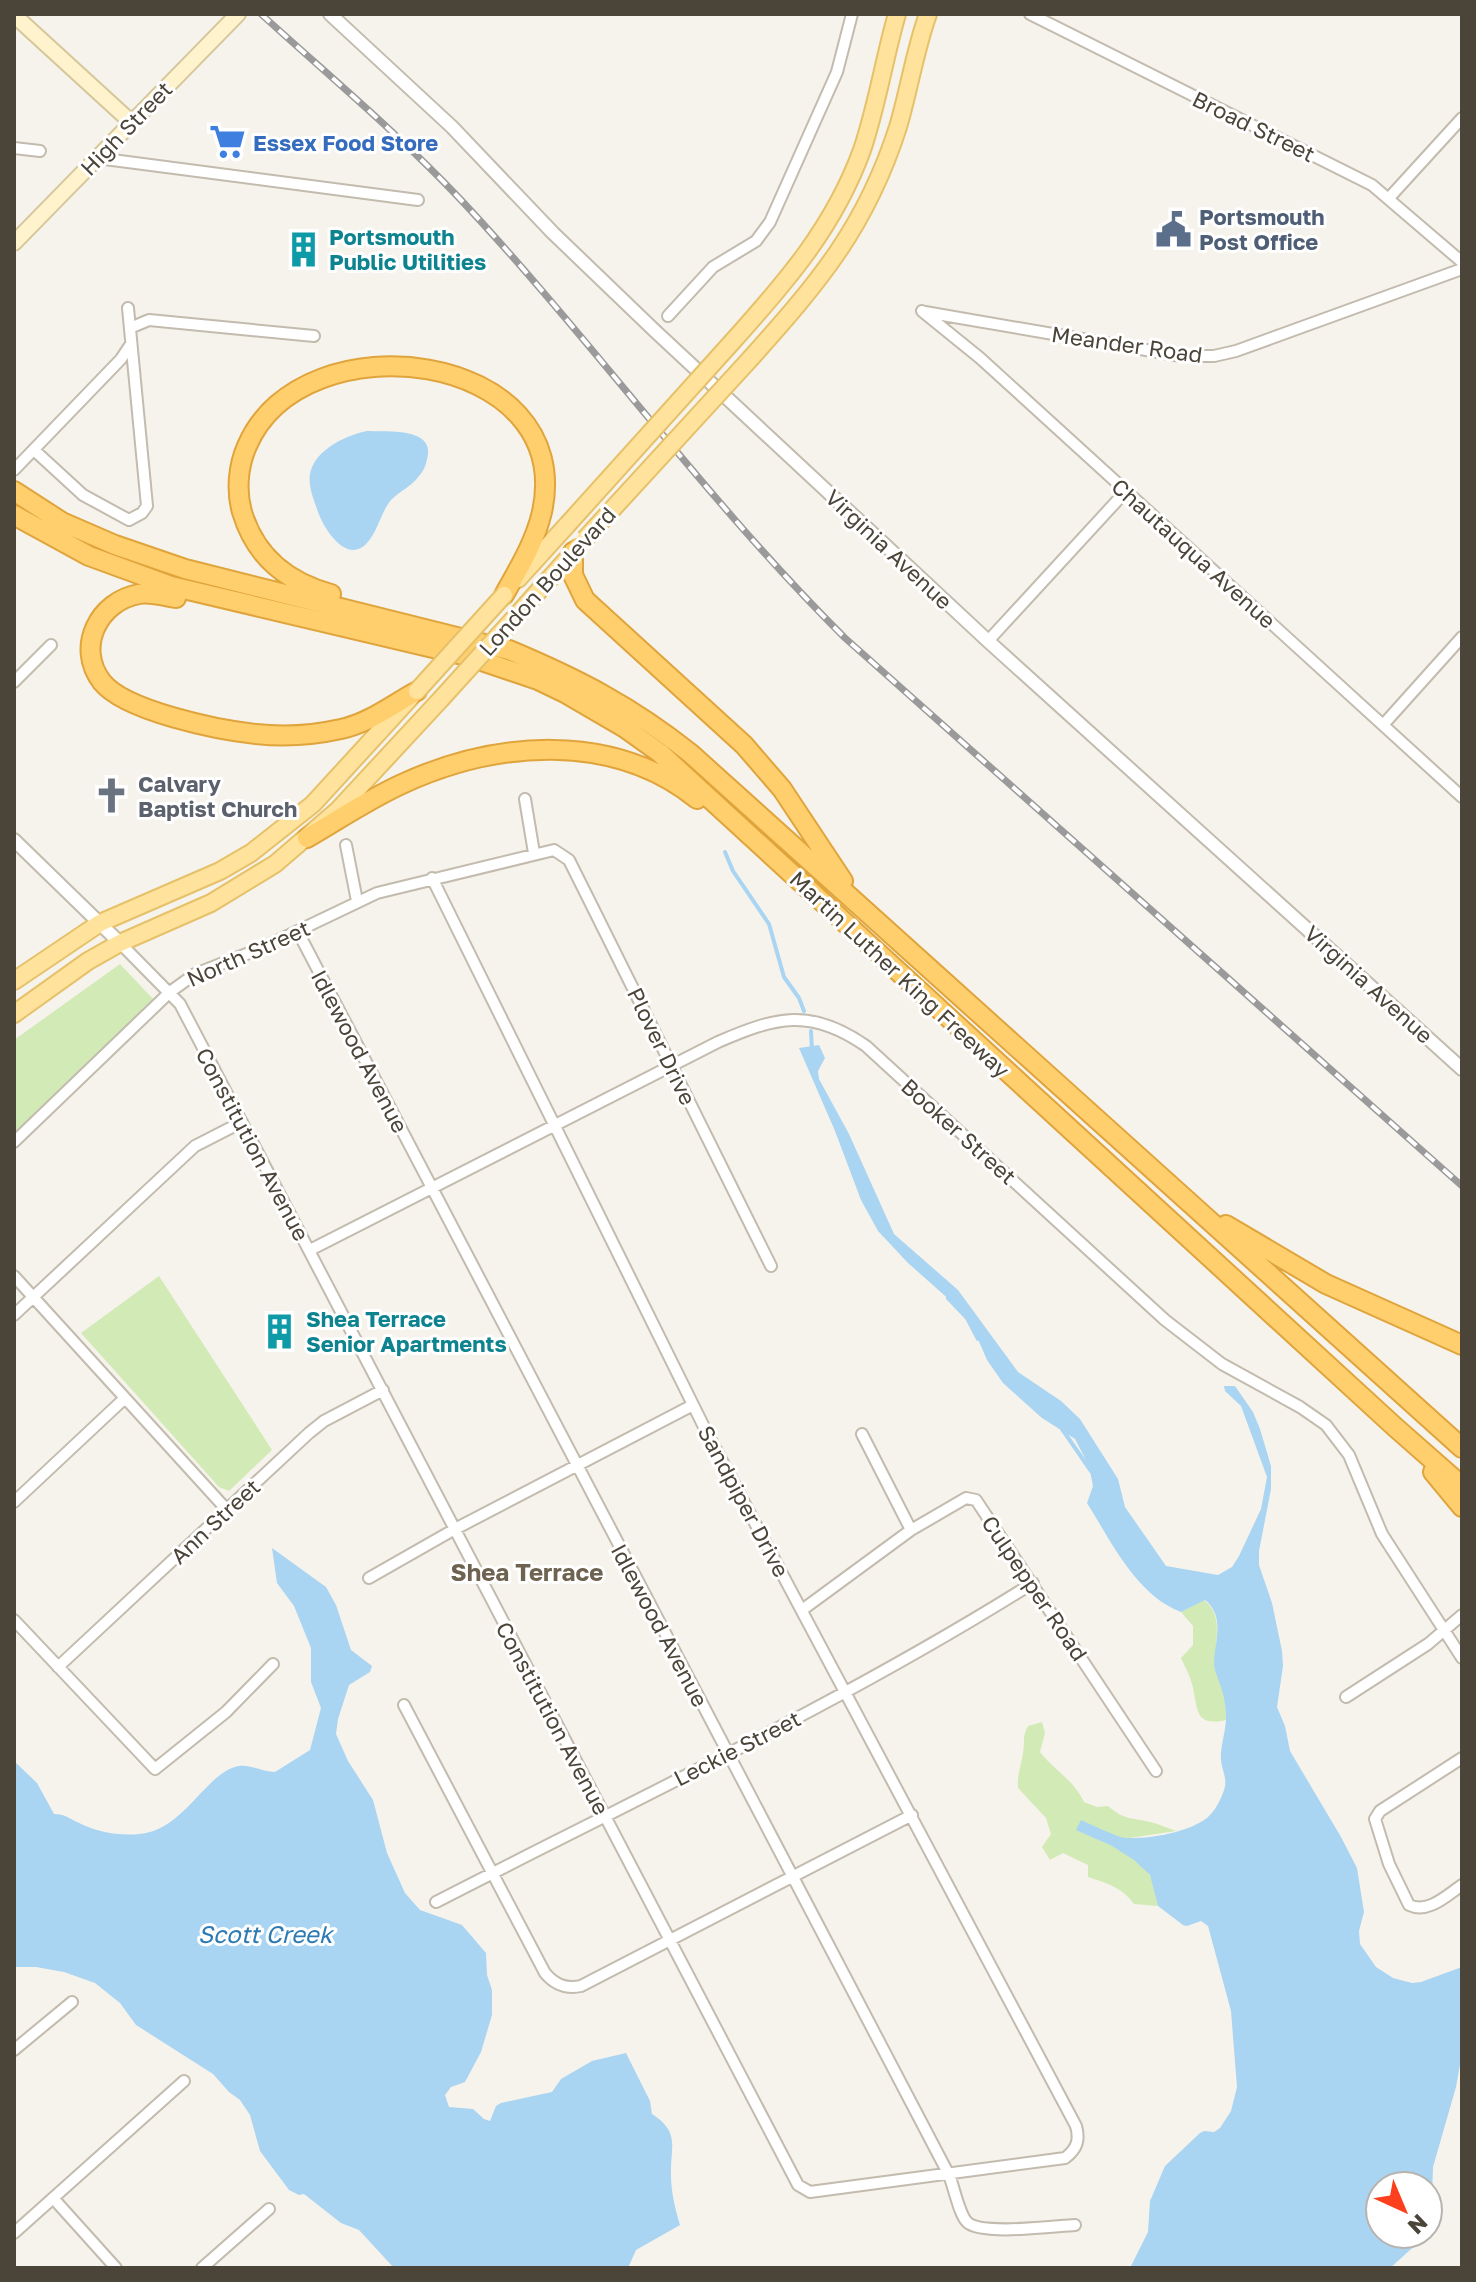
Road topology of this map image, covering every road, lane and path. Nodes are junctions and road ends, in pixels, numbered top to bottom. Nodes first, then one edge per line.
1 (238, 14) edge
2 (330, 14) edge
3 (852, 14) edge
4 (897, 14) edge
5 (928, 14) edge
6 (1030, 14) edge
7 (15, 19) edge
8 (1462, 118) edge
9 (132, 123) junction
10 (14, 148) edge
11 (40, 151) dead end
12 (97, 158) junction
13 (1389, 198) junction
14 (418, 200) dead end
15 (14, 243) edge
16 (1462, 262) edge
17 (1462, 269) edge
18 (128, 308) dead end
19 (922, 312) joint
20 (668, 316) dead end
21 (130, 328) junction
22 (314, 336) dead end
23 (131, 344) junction
24 (34, 450) junction
25 (14, 470) edge
26 (1126, 491) junction
27 (17, 492) edge
28 (14, 515) edge
29 (579, 546) junction
30 (504, 595) junction
31 (256, 608) junction
32 (408, 623) junction
33 (1462, 637) edge
34 (988, 641) junction
35 (51, 645) dead end
36 (14, 682) edge
37 (417, 691) junction
38 (1383, 725) junction
39 (1462, 797) edge
40 (525, 799) dead end
41 (307, 838) junction
42 (14, 840) edge
43 (346, 845) dead end
44 (534, 853) junction
45 (788, 870) junction
46 (432, 878) junction
47 (357, 901) junction
48 (100, 923) junction
49 (884, 928) junction
50 (298, 932) junction
51 (120, 943) junction
52 (14, 981) edge
53 (170, 992) junction
54 (14, 1014) edge
55 (671, 1066) junction
56 (1462, 1069) edge
57 (242, 1122) junction
58 (555, 1125) junction
59 (14, 1142) edge
60 (432, 1188) junction
61 (1173, 1190) junction
62 (310, 1250) junction
63 (771, 1266) dead end
64 (14, 1276) edge
65 (33, 1297) junction
66 (14, 1315) edge
67 (1462, 1345) edge
68 (383, 1390) junction
69 (125, 1398) junction
70 (693, 1405) junction
71 (1395, 1427) junction
72 (862, 1434) dead end
73 (1462, 1448) edge
74 (577, 1465) junction
75 (1462, 1486) edge
76 (14, 1502) edge
77 (1462, 1507) edge
78 (227, 1510) junction
79 (455, 1529) junction
80 (911, 1530) junction
81 (369, 1578) dead end
82 (1033, 1583) junction
83 (802, 1610) junction
84 (1462, 1615) edge
85 (14, 1620) edge
86 (1445, 1632) junction
87 (1462, 1658) edge
88 (273, 1664) dead end
89 (58, 1667) junction
90 (846, 1692) junction
91 (1346, 1697) dead end
92 (404, 1705) dead end
93 (727, 1753) junction
94 (1462, 1758) edge
95 (1156, 1771) dead end
96 (912, 1815) junction
97 (604, 1816) junction
98 (492, 1873) junction
99 (791, 1876) junction
100 (1460, 1887) edge
101 (436, 1902) dead end
102 (669, 1940) junction
103 (72, 2002) dead end
104 (14, 2050) edge
105 (184, 2081) dead end
106 (1071, 2116) joint
107 (949, 2175) junction
108 (53, 2198) junction
109 (269, 2209) dead end
110 (1075, 2225) dead end
111 (14, 2233) edge
112 (116, 2268) edge
113 (202, 2268) edge

1 - 9 main road, High Street
2 - 34 street, Virginia Avenue
3 - 20 street
4 - 30 main road, London Boulevard, bridge
5 - 29 main road, London Boulevard, bridge
6 - 13 street, Broad Street
7 - 9 main road
8 - 13 street
9 - 12 main road, High Street
10 - 11 street
12 - 14 street
12 - 15 main road, High Street
13 - 16 street, Broad Street
17 - 19 street, Meander Road
18 - 21 street
19 - 26 street, Chautauqua Avenue
21 - 22 street
21 - 23 street
23 - 24 street
23 - 24 street
24 - 25 street
26 - 34 street
26 - 38 street, Chautauqua Avenue
27 - 32 highway
28 - 31 highway
29 - 41 main road, London Boulevard, bridge
29 - 49 highway
30 - 32 highway
30 - 37 main road, London Boulevard, bridge
31 - 37 highway
31 - 45 highway, Martin Luther King Freeway
32 - 49 highway, Martin Luther King Freeway
33 - 38 street
34 - 56 street, Virginia Avenue
35 - 36 street
37 - 48 main road, London Boulevard
38 - 39 street, Chautauqua Avenue
40 - 44 street
41 - 45 highway
41 - 51 main road, London Boulevard
42 - 48 street, Constitution Avenue
43 - 47 street
44 - 46 street, North Street
44 - 55 street, Plover Drive
45 - 71 highway, Martin Luther King Freeway
46 - 47 street, North Street
46 - 58 street, Sandpiper Drive
47 - 50 street, North Street
48 - 51 street, Constitution Avenue
48 - 52 main road, London Boulevard
49 - 61 highway, Martin Luther King Freeway
50 - 53 street, North Street
50 - 60 street, Idlewood Avenue
51 - 53 street, Constitution Avenue
51 - 54 main road, London Boulevard
53 - 57 street, Constitution Avenue
53 - 59 street, North Street
55 - 58 street, Booker Street
55 - 63 street, Plover Drive
55 - 86 street, Booker Street
57 - 62 street, Constitution Avenue
57 - 65 street
58 - 60 street, Booker Street
58 - 70 street, Sandpiper Drive
60 - 62 street, Booker Street
60 - 74 street, Idlewood Avenue
61 - 67 highway
61 - 73 highway, Martin Luther King Freeway
62 - 68 street, Constitution Avenue
64 - 65 street
65 - 66 street
65 - 69 street
68 - 78 street, Ann Street
68 - 79 street, Constitution Avenue
69 - 76 street
69 - 78 street
70 - 74 street
70 - 83 street, Sandpiper Drive
71 - 75 highway, Martin Luther King Freeway
71 - 77 highway
72 - 80 street
74 - 79 street
74 - 93 street, Idlewood Avenue
78 - 89 street, Ann Street
79 - 81 street
79 - 97 street, Constitution Avenue
80 - 82 street, Culpepper Road
80 - 83 street, Culpepper Road
82 - 90 street, Leckie Street
82 - 95 street, Culpepper Road
83 - 90 street, Sandpiper Drive
84 - 86 street
85 - 89 street
86 - 87 street, Booker Street
86 - 91 street
88 - 89 street
90 - 93 street, Leckie Street
90 - 96 street, Sandpiper Drive
92 - 98 street
93 - 97 street, Leckie Street
93 - 99 street, Idlewood Avenue
94 - 100 street
96 - 99 street
96 - 106 street, Sandpiper Drive
97 - 98 street, Leckie Street
97 - 102 street, Constitution Avenue
98 - 101 street, Leckie Street
98 - 102 street
99 - 102 street
99 - 107 street, Idlewood Avenue
102 - 107 street, Constitution Avenue
103 - 104 street
105 - 108 street
106 - 107 street, Constitution Avenue
107 - 110 street, Idlewood Avenue
108 - 111 street
108 - 112 street
109 - 113 street

